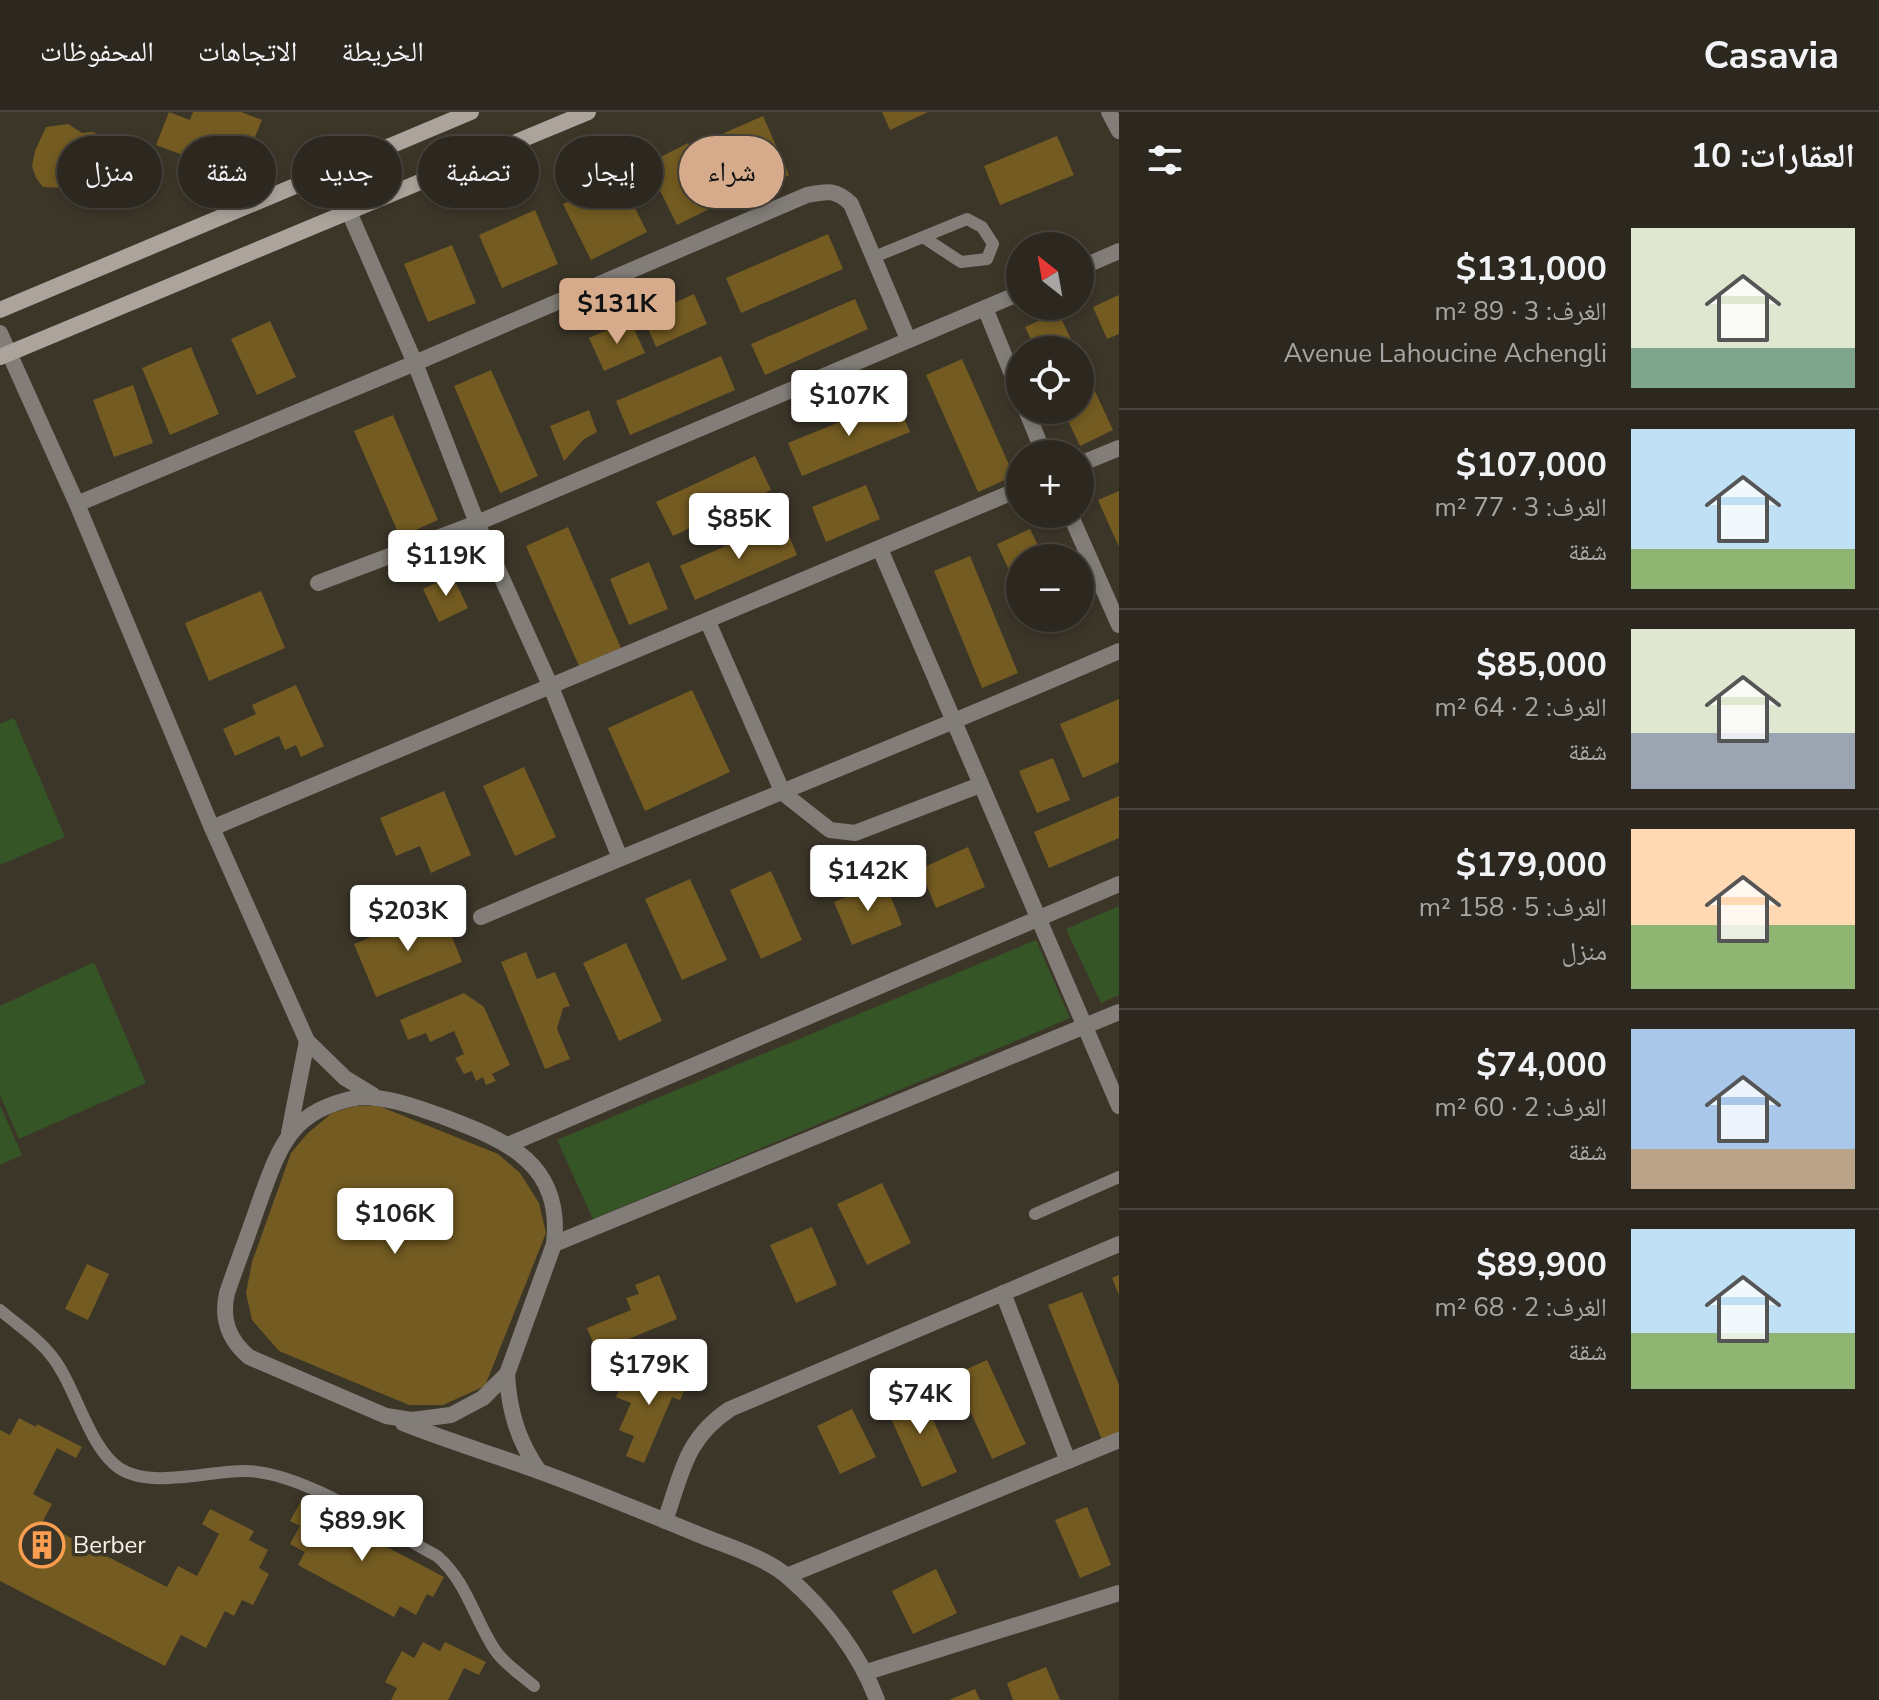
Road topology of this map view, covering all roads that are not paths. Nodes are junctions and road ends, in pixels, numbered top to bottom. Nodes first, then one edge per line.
1 (471, 112) edge
2 (588, 112) edge
3 (1109, 112) edge
4 (1119, 131) edge
5 (349, 212) junction
6 (923, 237) junction
7 (1119, 251) edge
8 (874, 257) junction
9 (1094, 262) edge
10 (1006, 299) edge
11 (985, 308) junction
12 (0, 310) edge
13 (0, 333) edge
14 (908, 339) junction
15 (5, 355) edge
16 (1006, 360) edge
17 (415, 363) junction
18 (1119, 448) edge
19 (1094, 458) edge
20 (1006, 495) edge
21 (77, 504) junction
22 (477, 523) junction
23 (1076, 528) edge
24 (880, 549) junction
25 (318, 583) dead end
26 (708, 622) junction
27 (1119, 625) edge
28 (1119, 651) edge
29 (551, 687) junction
30 (953, 724) junction
31 (980, 785) junction
32 (783, 793) junction
33 (212, 828) junction
34 (620, 858) junction
35 (1119, 884) edge
36 (481, 917) dead end
37 (1039, 919) junction
38 (1119, 1012) edge
39 (1085, 1027) junction
40 (307, 1041) junction
41 (377, 1097) junction
42 (1119, 1106) edge
43 (289, 1135) junction
44 (510, 1144) junction
45 (1119, 1177) edge
46 (1035, 1214) dead end
47 (554, 1244) junction
48 (1119, 1244) edge
49 (1003, 1293) junction
50 (0, 1310) edge
51 (507, 1374) junction
52 (386, 1416) junction
53 (1119, 1440) edge
54 (1068, 1461) junction
55 (539, 1471) junction
56 (665, 1521) junction
57 (787, 1576) junction
58 (1119, 1593) edge
59 (867, 1672) junction
60 (534, 1686) dead end
61 (877, 1700) edge

1 - 12 street
2 - 5 street
3 - 4 street
5 - 15 street
5 - 17 street
6 - 6 lane
6 - 8 lane
7 - 9 street
8 - 14 street
8 - 17 street
10 - 11 street
11 - 14 street
11 - 16 street
13 - 15 street
14 - 22 street
15 - 21 street
17 - 21 street
17 - 22 street
18 - 19 street
20 - 24 street
21 - 33 street
22 - 25 street
22 - 29 street
23 - 27 street
24 - 26 street
24 - 30 street
26 - 29 street
26 - 32 street
28 - 30 street
29 - 33 street
29 - 34 street
30 - 31 street
30 - 32 street
31 - 32 street
31 - 37 street
32 - 34 street
33 - 40 street
34 - 36 street
35 - 37 street
37 - 39 street
37 - 44 street
38 - 39 street
39 - 42 street
39 - 47 street
40 - 41 street
40 - 43 street
41 - 43 street
41 - 44 street
43 - 52 street
44 - 47 street
45 - 46 lane
47 - 51 street
48 - 49 street
49 - 54 street
49 - 56 street
50 - 60 lane
51 - 52 street
51 - 55 street
52 - 55 street
53 - 54 street
54 - 57 street
55 - 56 street
56 - 57 street
57 - 59 street
58 - 59 street
59 - 61 street

